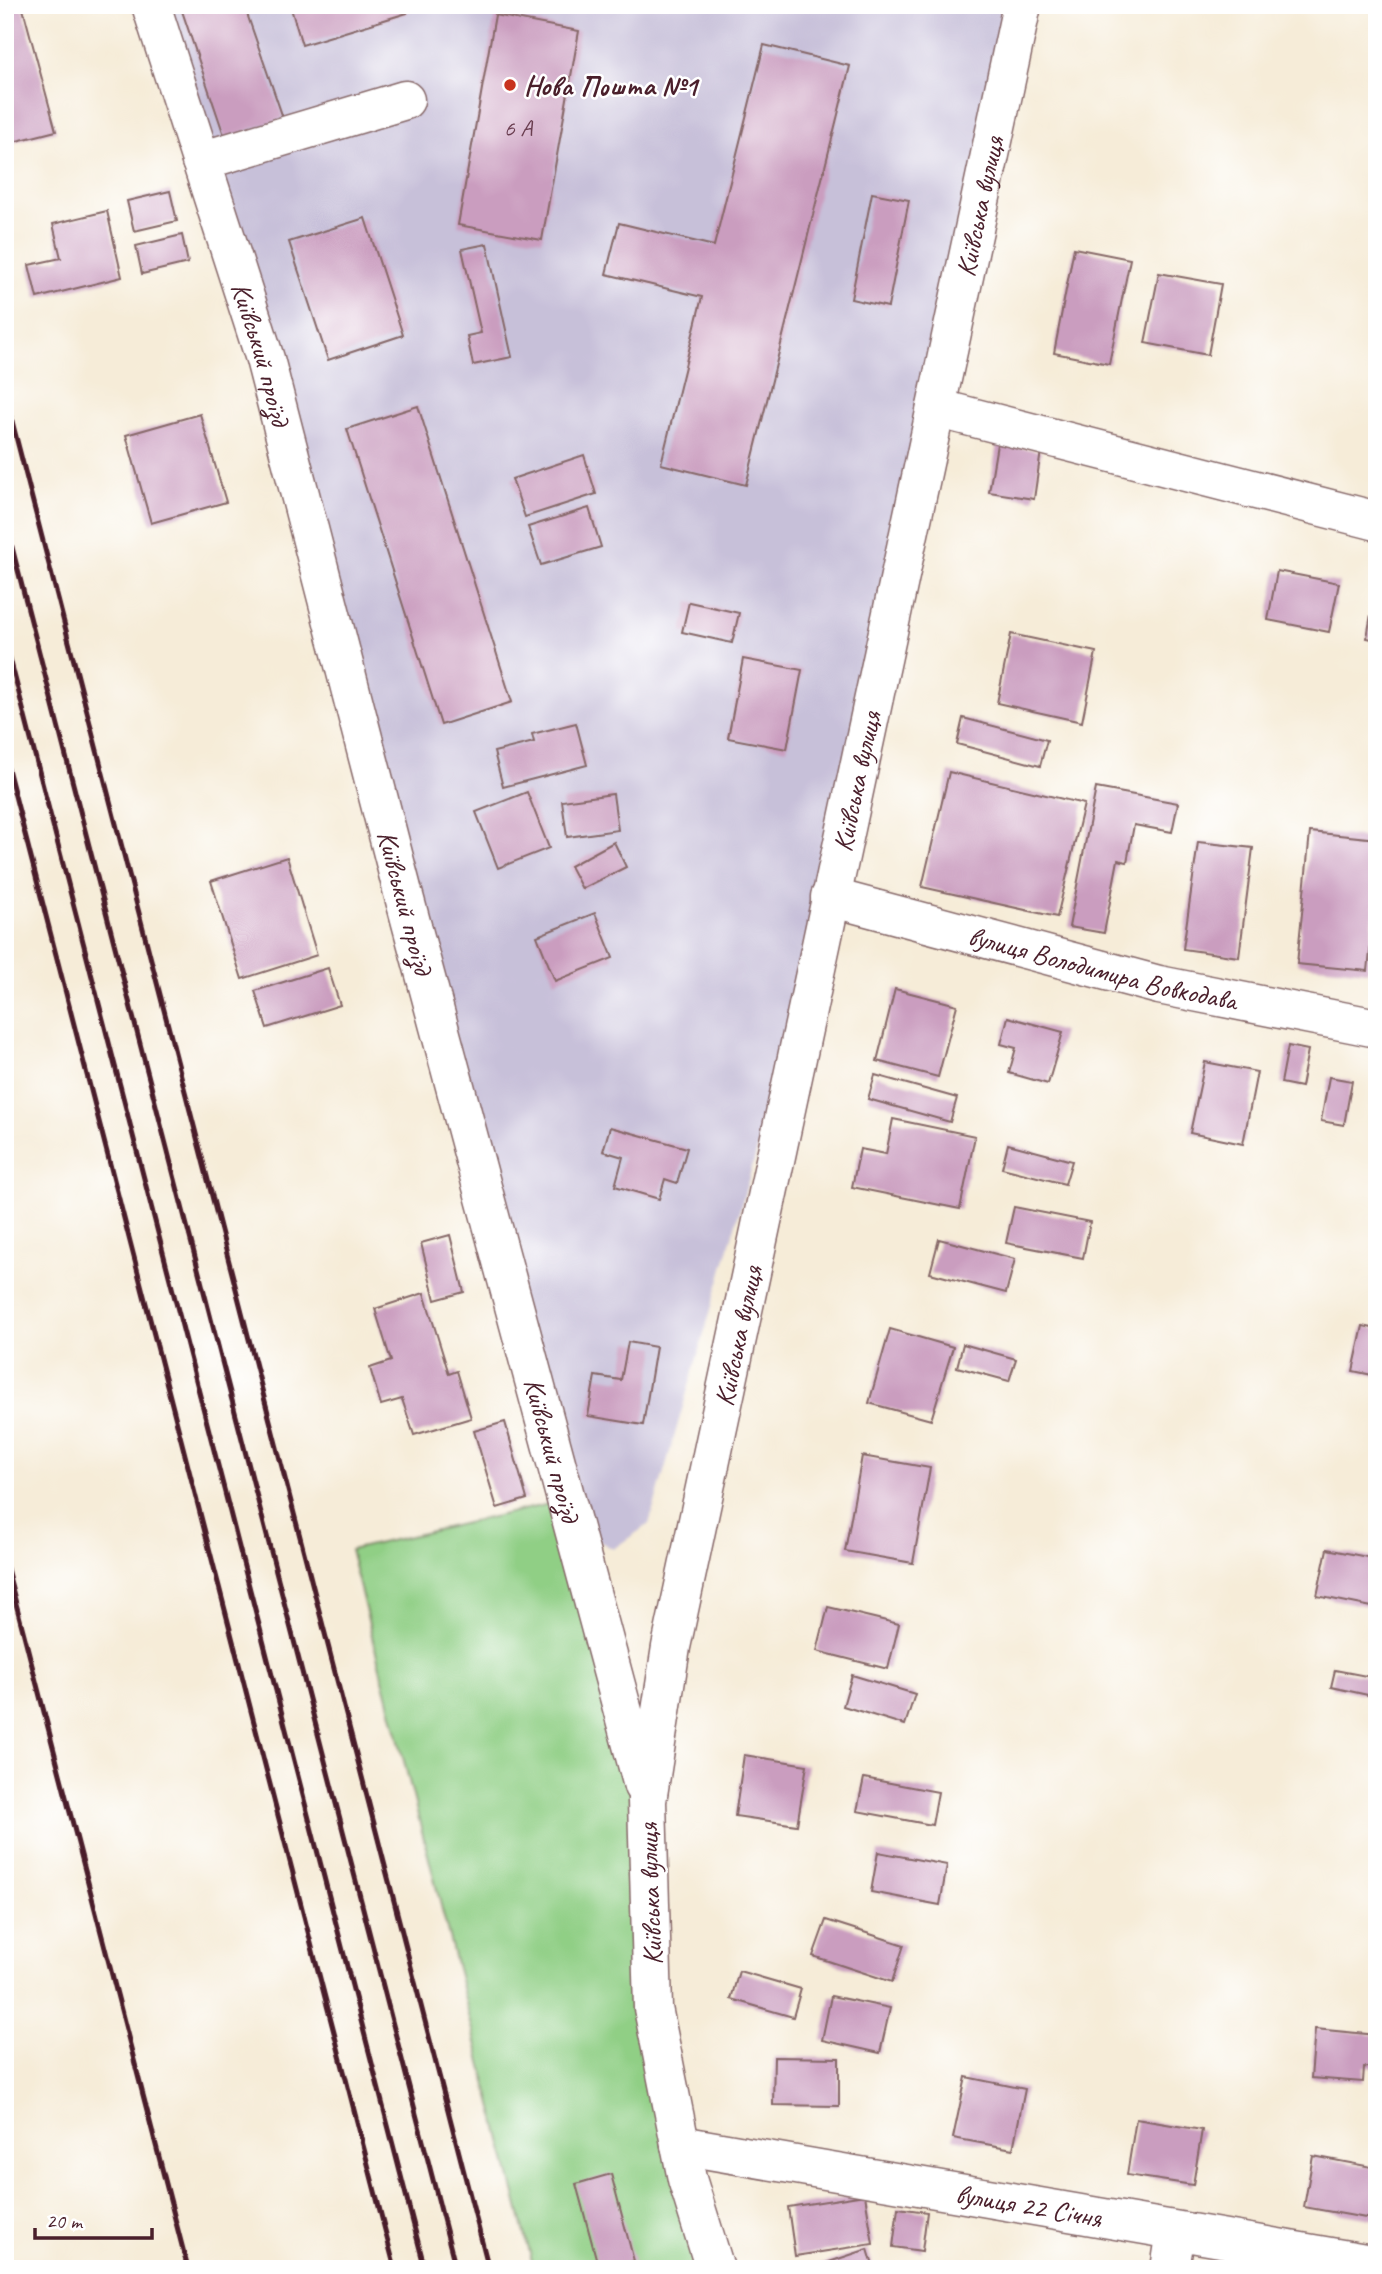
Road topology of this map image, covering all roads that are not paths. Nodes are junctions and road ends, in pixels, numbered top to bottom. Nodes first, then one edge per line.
1 (151, 5) edge
2 (1022, 5) edge
3 (404, 100) dead end
4 (201, 161) junction
5 (936, 408) junction
6 (1377, 521) edge
7 (830, 897) junction
8 (1377, 1028) edge
9 (647, 1801) junction
10 (680, 2145) junction
11 (1176, 2231) junction
12 (1377, 2266) edge
13 (715, 2269) edge
14 (1170, 2269) edge

1 - 4 street, Київський проїзд
2 - 5 street, Київська вулиця
3 - 4 street
4 - 9 street, Київський проїзд
5 - 6 street
5 - 7 street, Київська вулиця
7 - 8 street, вулиця Володимира Вовкодава
7 - 9 street, Київська вулиця
9 - 10 street, Київська вулиця
10 - 11 street, вулиця 22 Січня
10 - 13 street, Київська вулиця
11 - 12 street, вулиця 22 Січня
11 - 14 street

